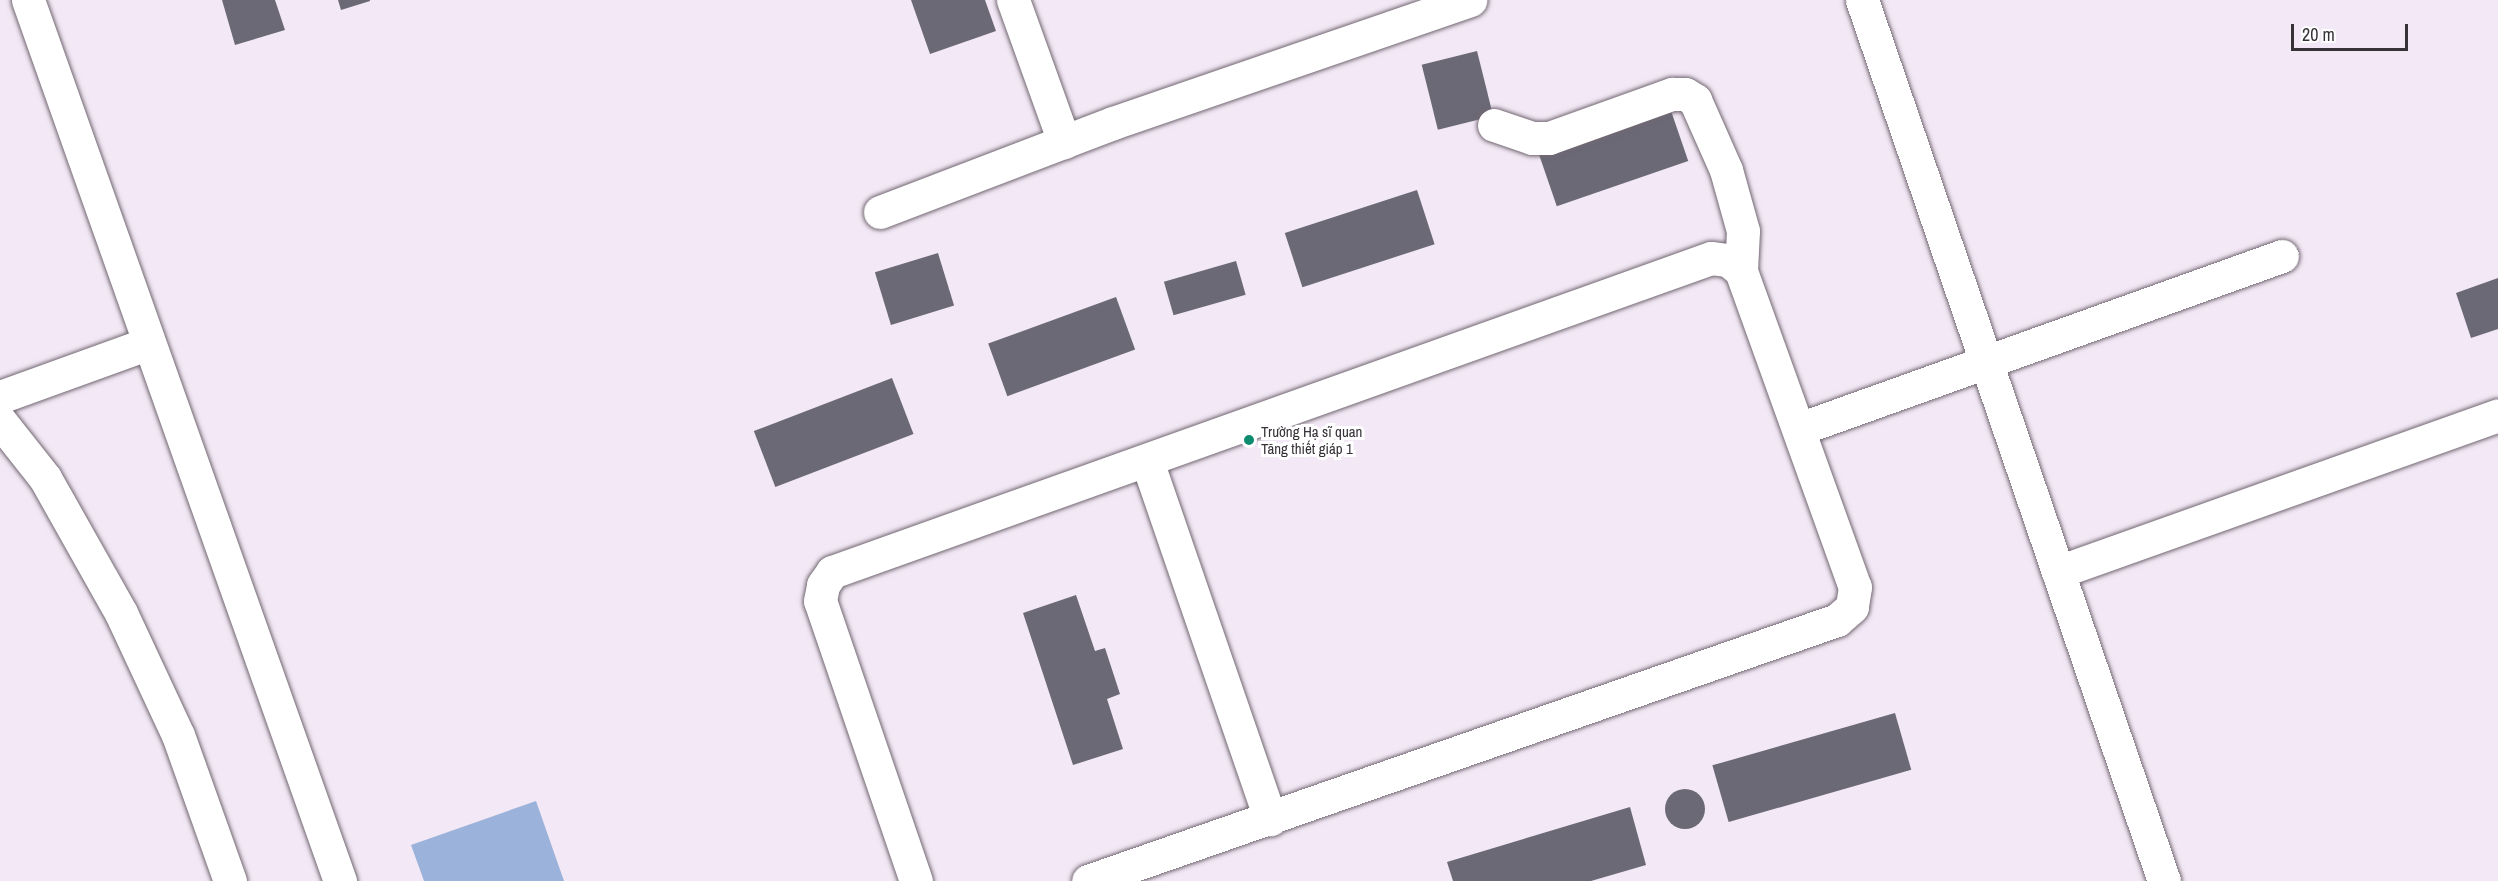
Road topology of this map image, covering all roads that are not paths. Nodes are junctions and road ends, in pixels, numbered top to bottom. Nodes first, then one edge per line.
1 (28, 0) edge
2 (1013, 0) edge
3 (1470, 0) edge
4 (1862, 0) edge
5 (1494, 125) dead end
6 (1064, 142) junction
7 (880, 212) dead end
8 (2282, 256) dead end
9 (1741, 271) junction
10 (149, 343) junction
11 (1986, 362) junction
12 (0, 398) edge
13 (2498, 415) edge
14 (0, 421) edge
15 (1799, 429) junction
16 (1147, 461) junction
17 (2058, 572) junction
18 (1270, 819) junction
19 (230, 881) edge
20 (340, 881) edge
21 (916, 881) edge
22 (1088, 881) edge
23 (2164, 881) edge

1 - 10 street
2 - 6 street
3 - 6 street
4 - 11 street
5 - 9 street
6 - 7 street
8 - 11 street
9 - 15 street
9 - 16 street
10 - 12 street
10 - 20 street
11 - 15 street
11 - 17 street
13 - 17 street
14 - 19 street
15 - 18 street
16 - 18 street
16 - 21 street
17 - 23 street
18 - 22 street

